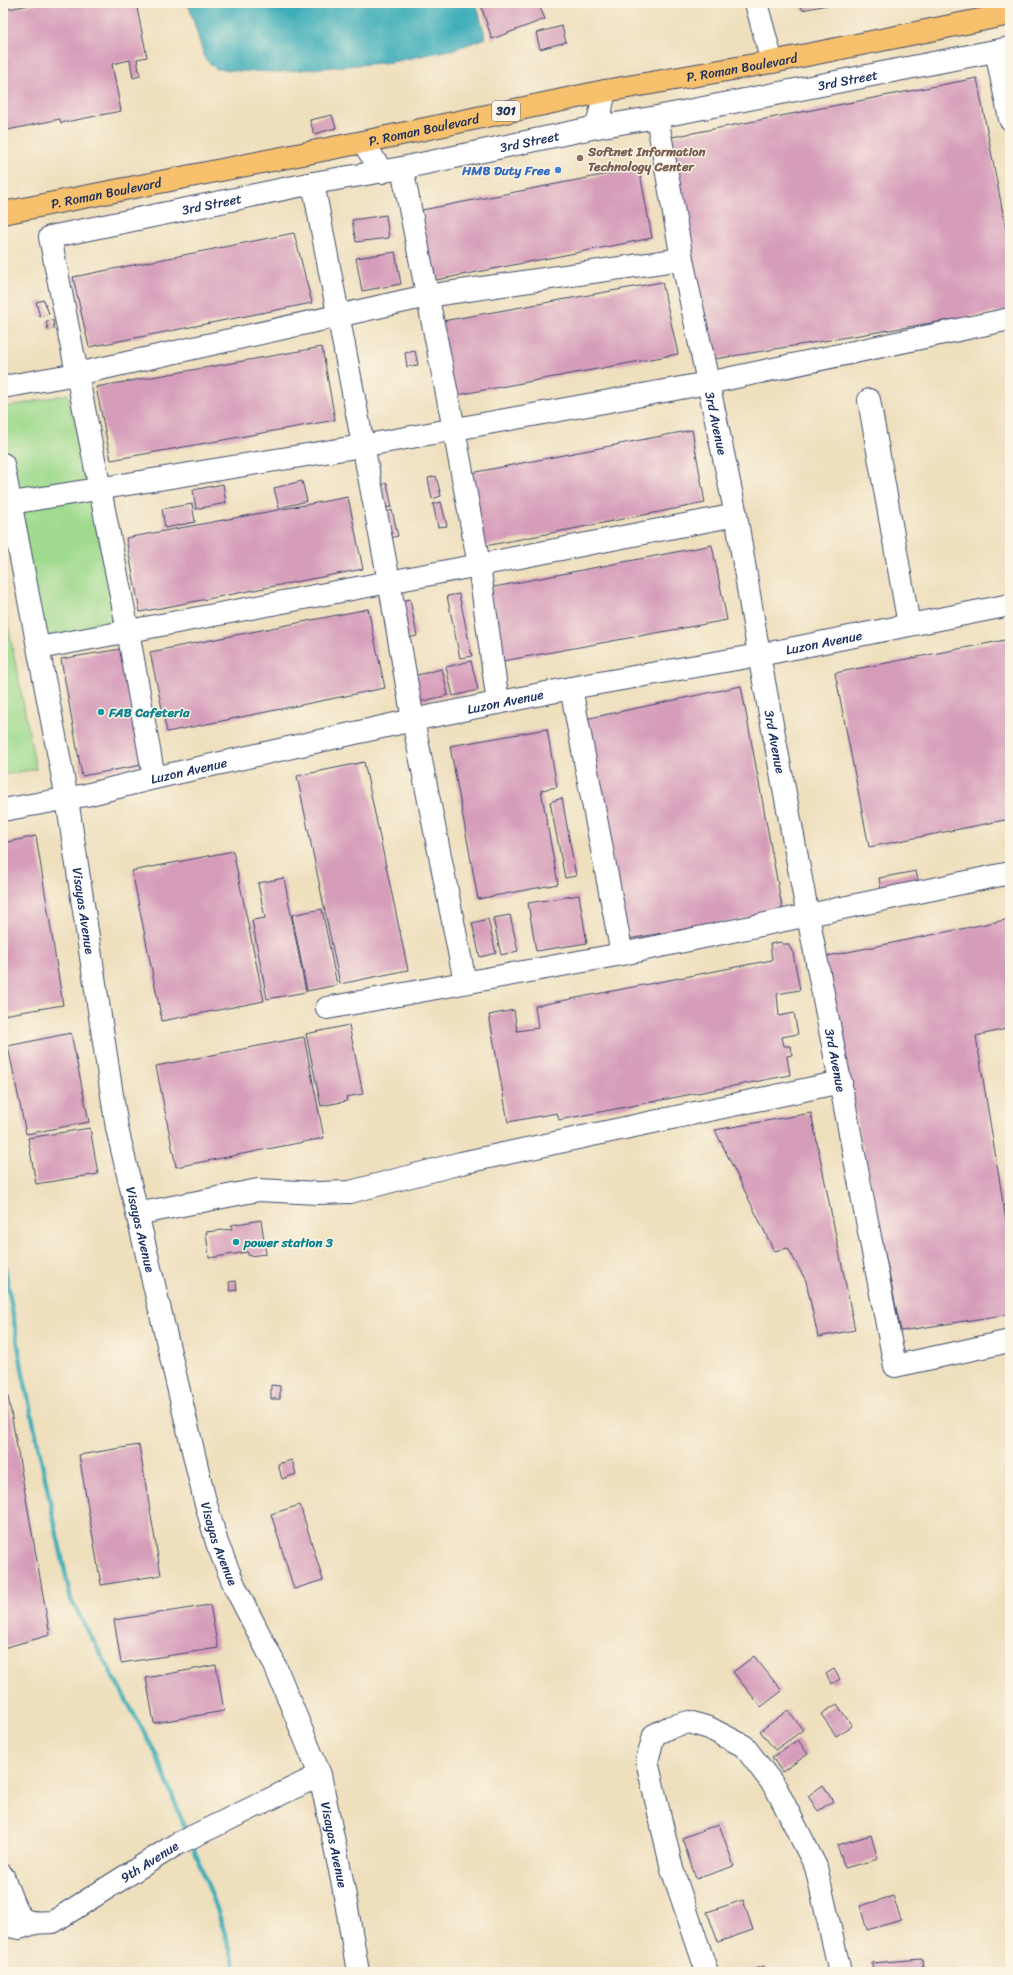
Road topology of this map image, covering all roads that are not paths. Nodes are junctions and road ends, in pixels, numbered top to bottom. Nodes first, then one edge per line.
1 (756, 3) edge
2 (1010, 14) edge
3 (1003, 50) edge
4 (772, 62) junction
5 (605, 91) junction
6 (657, 118) junction
7 (1010, 119) edge
8 (596, 127) junction
9 (363, 142) junction
10 (392, 170) junction
11 (313, 183) junction
12 (3, 213) edge
13 (682, 259) junction
14 (427, 296) junction
15 (338, 315) junction
16 (1010, 319) edge
17 (77, 374) junction
18 (708, 383) junction
19 (3, 386) edge
20 (868, 400) dead end
21 (454, 429) junction
22 (362, 446) junction
23 (3, 464) edge
24 (100, 488) junction
25 (11, 503) junction
26 (736, 515) junction
27 (479, 565) junction
28 (389, 581) junction
29 (1010, 605) edge
30 (909, 625) junction
31 (128, 631) junction
32 (39, 648) junction
33 (759, 655) junction
34 (571, 688) junction
35 (498, 703) junction
36 (413, 720) junction
37 (154, 778) junction
38 (67, 799) junction
39 (3, 810) edge
40 (1010, 874) edge
41 (808, 916) junction
42 (622, 954) junction
43 (465, 982) junction
44 (327, 1008) dead end
45 (841, 1082) junction
46 (137, 1214) junction
47 (1010, 1341) edge
48 (320, 1775) junction
49 (3, 1876) edge
50 (36, 1923) junction
51 (3, 1925) edge
52 (358, 1972) edge
53 (707, 1972) edge
54 (840, 1972) edge

1 - 4 street
2 - 4 main road, P. Roman Boulevard / 301
3 - 6 street, 3rd Street
3 - 7 street
4 - 5 main road, P. Roman Boulevard / 301
5 - 8 street
5 - 9 main road, P. Roman Boulevard / 301
6 - 8 street, 3rd Street
6 - 13 street, 3rd Avenue
8 - 10 street, 3rd Street
9 - 10 street
9 - 12 main road, P. Roman Boulevard / 301
10 - 11 street, 3rd Street
10 - 14 street
11 - 15 street
11 - 17 street, 3rd Street
13 - 14 street
13 - 18 street, 3rd Avenue
14 - 15 street
14 - 21 street
15 - 17 street
15 - 22 street
16 - 18 street
17 - 19 street
17 - 24 street
18 - 21 street
18 - 26 street, 3rd Avenue
20 - 30 street
21 - 22 street
21 - 27 street
22 - 24 street
22 - 28 street
23 - 25 street, Visayas Avenue
24 - 25 street
24 - 31 street
25 - 32 street, Visayas Avenue
26 - 27 street
26 - 33 street, 3rd Avenue
27 - 28 street
27 - 35 street
28 - 31 street
28 - 36 street
29 - 30 street, Luzon Avenue
30 - 33 street, Luzon Avenue
31 - 32 street
31 - 37 street
32 - 38 street, Visayas Avenue
33 - 34 street, Luzon Avenue
33 - 41 street, 3rd Avenue
34 - 35 street, Luzon Avenue
34 - 42 street
35 - 36 street, Luzon Avenue
36 - 37 street, Luzon Avenue
36 - 43 street
37 - 38 street, Luzon Avenue
38 - 39 street, Luzon Avenue
38 - 46 street, Visayas Avenue
40 - 41 street
41 - 42 street
41 - 45 street, 3rd Avenue
42 - 43 street
43 - 44 street
45 - 46 street
45 - 47 street, 3rd Avenue
46 - 48 street, Visayas Avenue
48 - 50 street, 9th Avenue
48 - 52 street, Visayas Avenue
49 - 50 street
50 - 51 street, 9th Avenue
53 - 54 street

